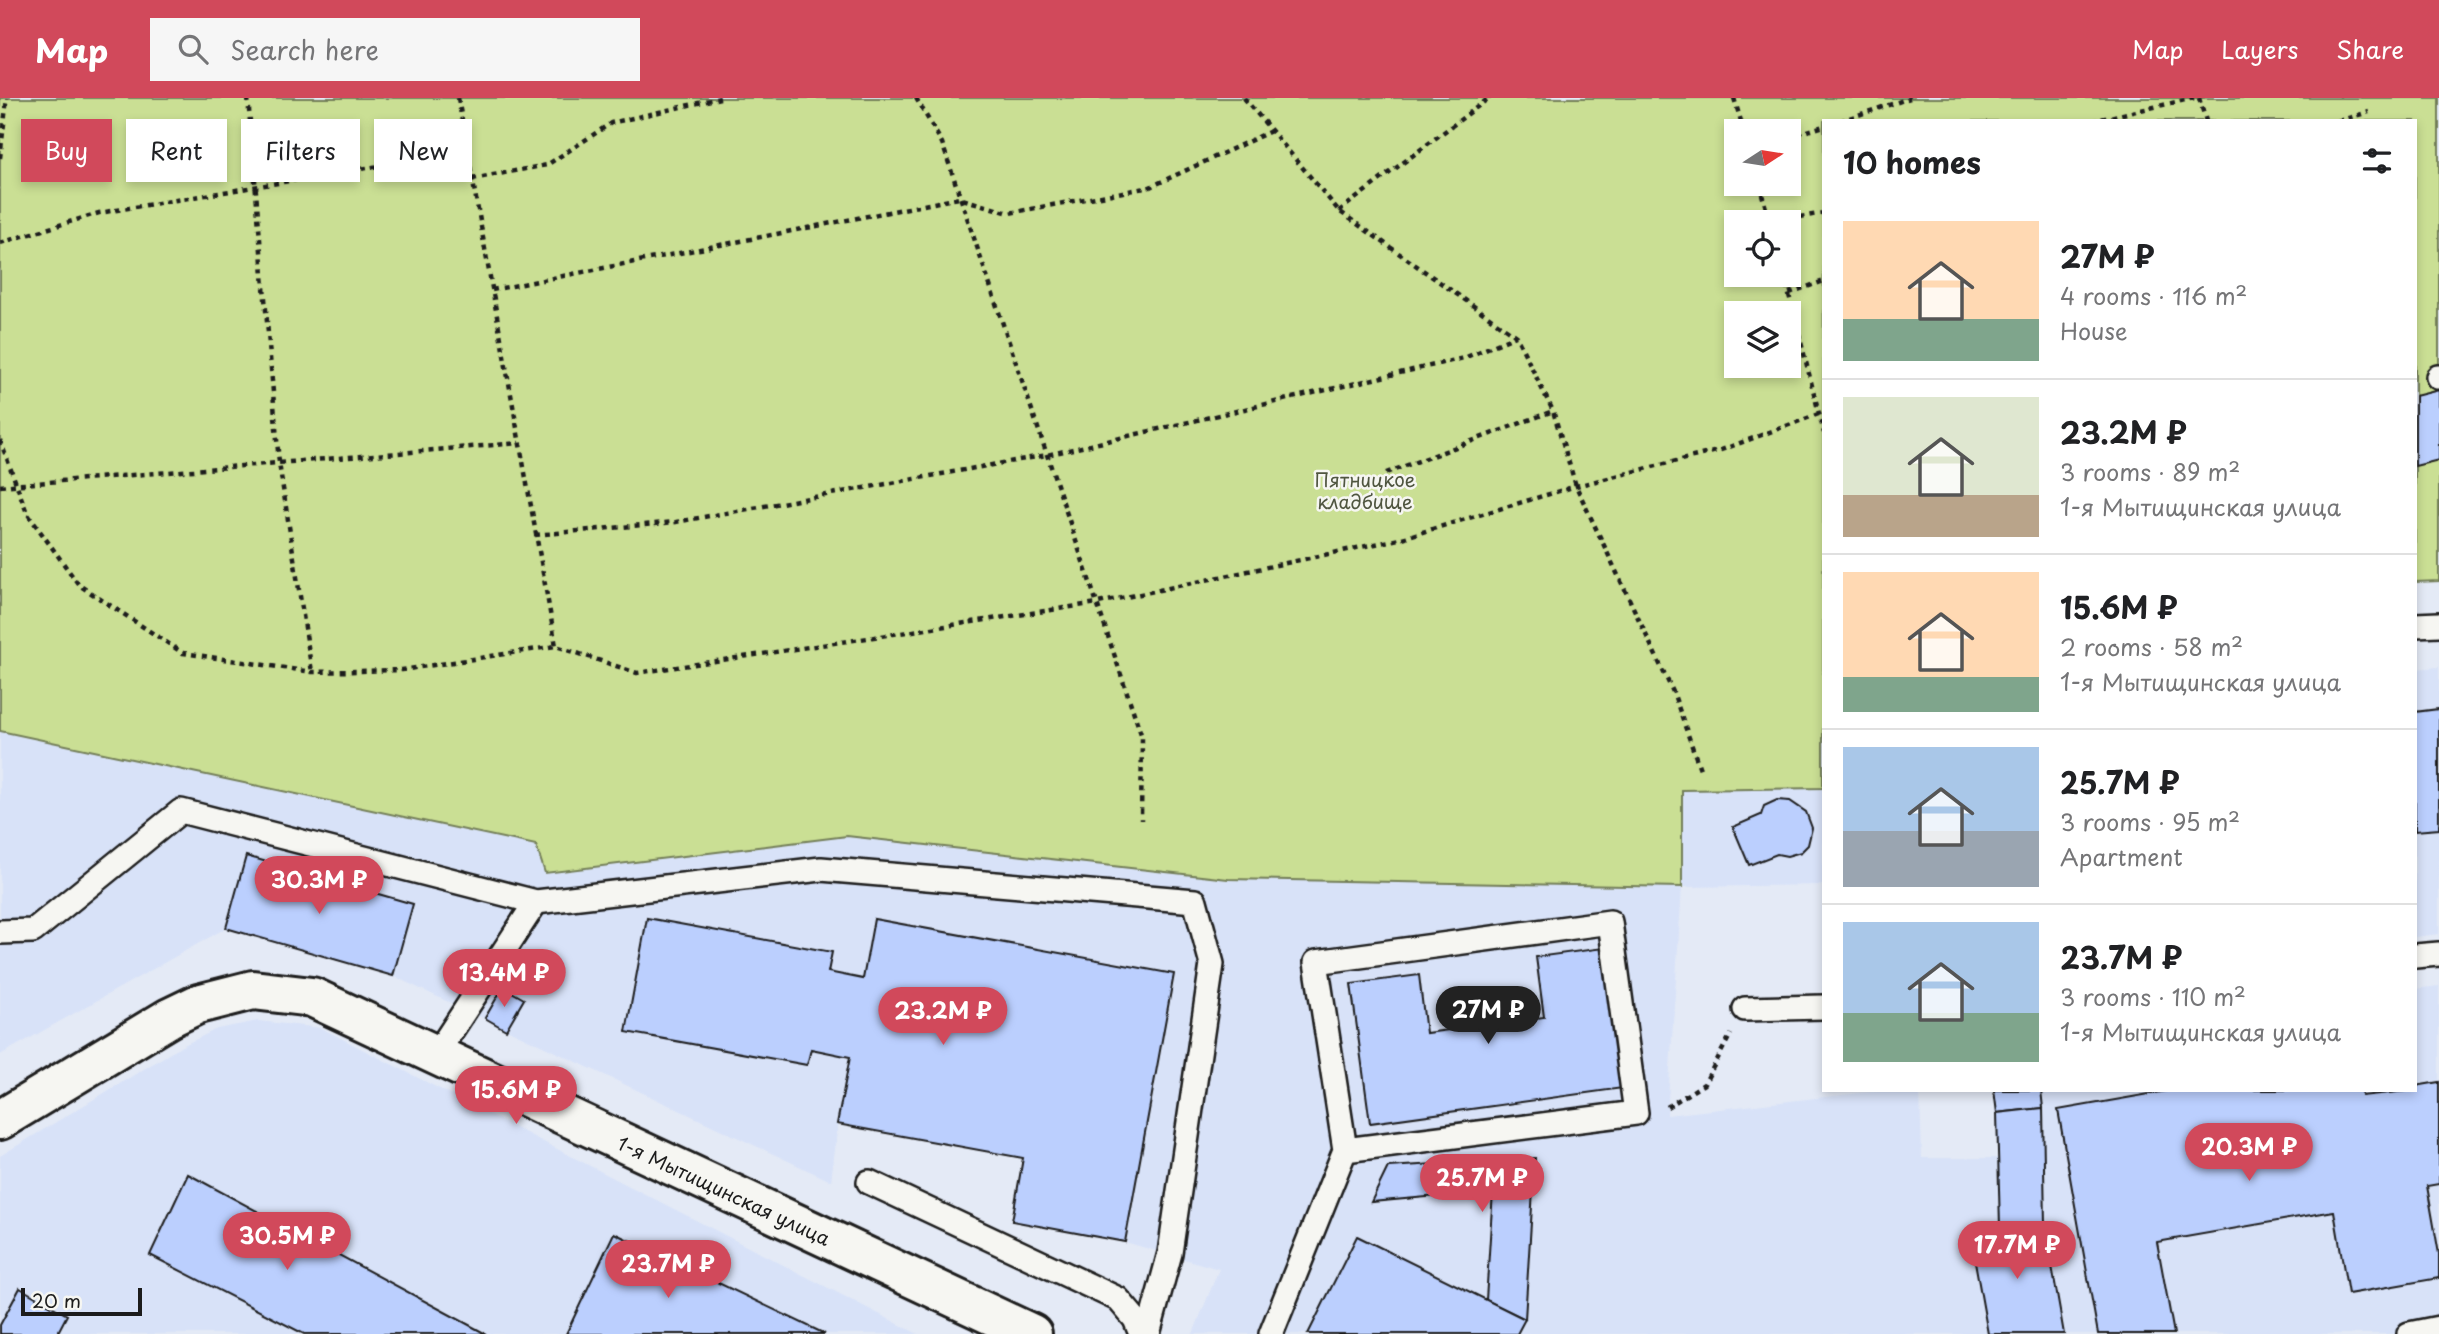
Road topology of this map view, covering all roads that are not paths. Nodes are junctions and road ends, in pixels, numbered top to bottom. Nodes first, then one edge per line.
1 (2439, 624) edge
2 (2417, 625) edge
3 (536, 902) junction
4 (0, 932) edge
5 (2439, 954) edge
6 (2417, 956) edge
7 (1822, 1007) edge
8 (1745, 1009) road end
9 (435, 1056) junction
10 (0, 1120) edge
11 (1345, 1150) junction
12 (869, 1182) dead end
13 (2439, 1328) edge
14 (1032, 1334) edge
15 (1141, 1334) edge
16 (1148, 1334) edge
17 (1271, 1334) edge
18 (2409, 1334) edge

1 - 2 lane
3 - 4 lane
3 - 9 lane
3 - 16 lane
5 - 6 lane
7 - 8 lane
9 - 10 street, 1-я Мытищинская улица
9 - 14 street, 1-я Мытищинская улица
11 - 11 lane
11 - 17 lane
12 - 15 lane
13 - 18 lane

